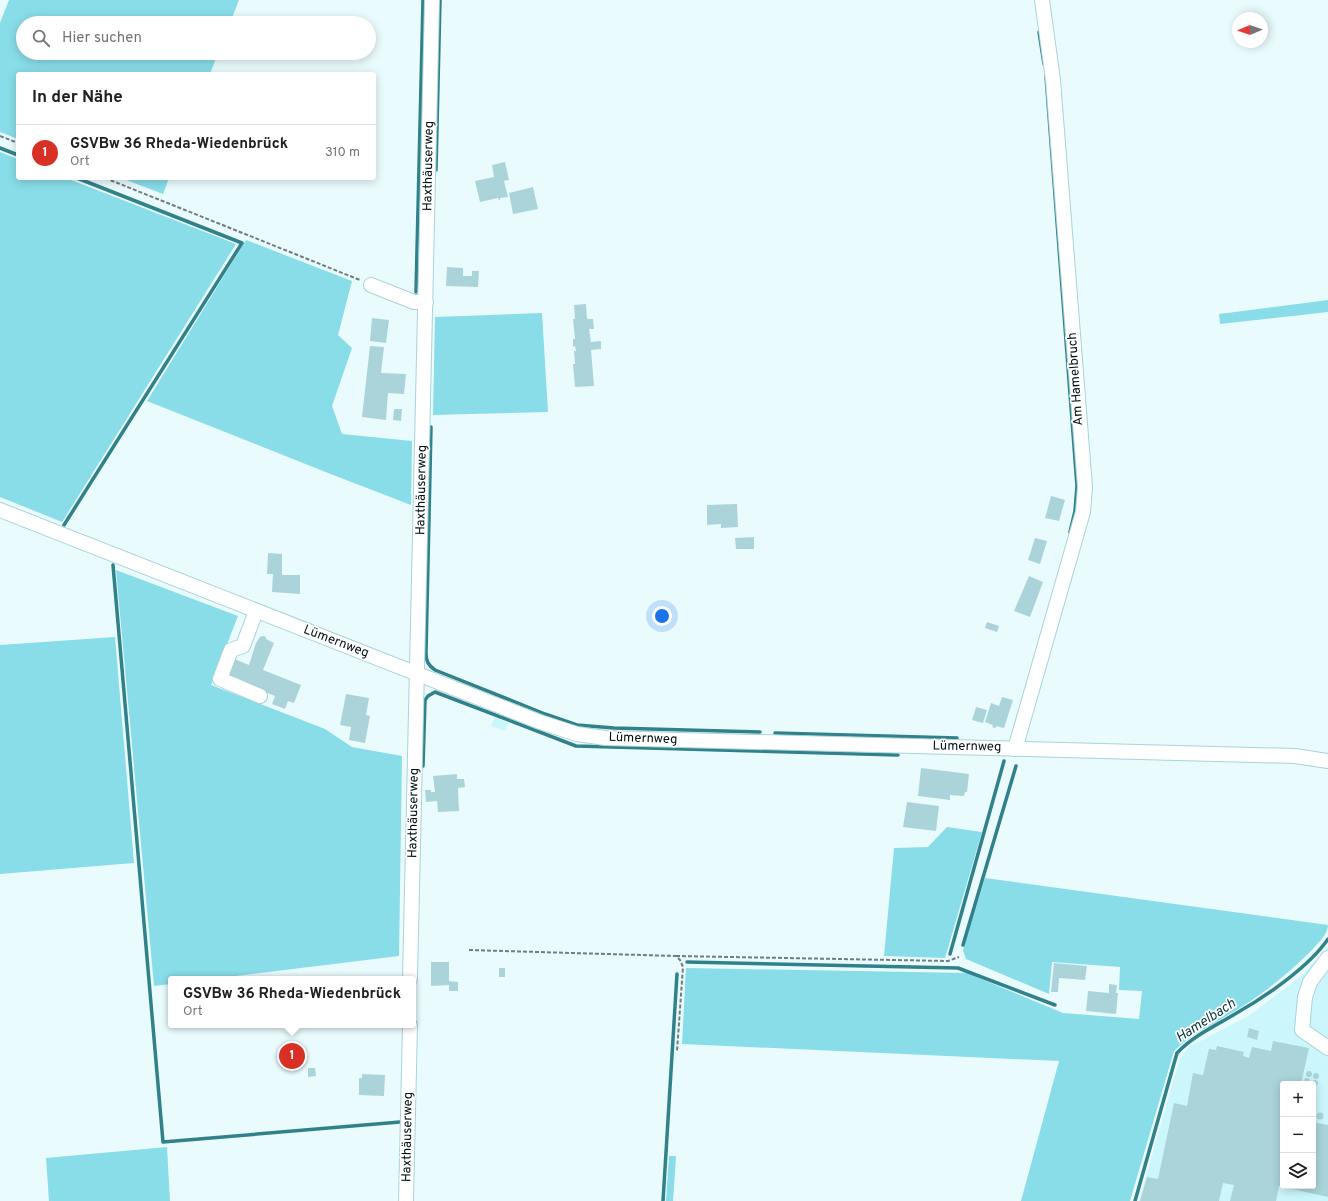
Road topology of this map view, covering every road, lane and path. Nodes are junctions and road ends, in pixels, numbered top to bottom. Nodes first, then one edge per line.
1 (432, 0) edge
2 (1042, 0) edge
3 (0, 136) edge
4 (16, 142) edge
5 (111, 180) edge
6 (371, 284) joint
7 (426, 302) junction
8 (0, 510) edge
9 (256, 611) junction
10 (417, 674) junction
11 (260, 696) dead end
12 (1015, 749) junction
13 (1328, 760) edge
14 (469, 950) dead end
15 (676, 956) junction
16 (959, 957) dead end
17 (1328, 958) edge
18 (410, 976) edge
19 (410, 1028) edge
20 (1328, 1048) edge
21 (677, 1051) dead end
22 (406, 1201) edge

1 - 7 street, Haxthäuserweg
2 - 12 street, Am Hamelbruch
3 - 4 path
5 - 6 path
6 - 7 street
7 - 10 street, Haxthäuserweg
8 - 9 street, Lümernweg
9 - 10 street, Lümernweg
9 - 11 street
10 - 12 street, Lümernweg
10 - 18 street, Haxthäuserweg
12 - 13 street, Lümernweg
14 - 15 path
15 - 16 path
15 - 21 path
17 - 20 street
19 - 22 street, Haxthäuserweg

